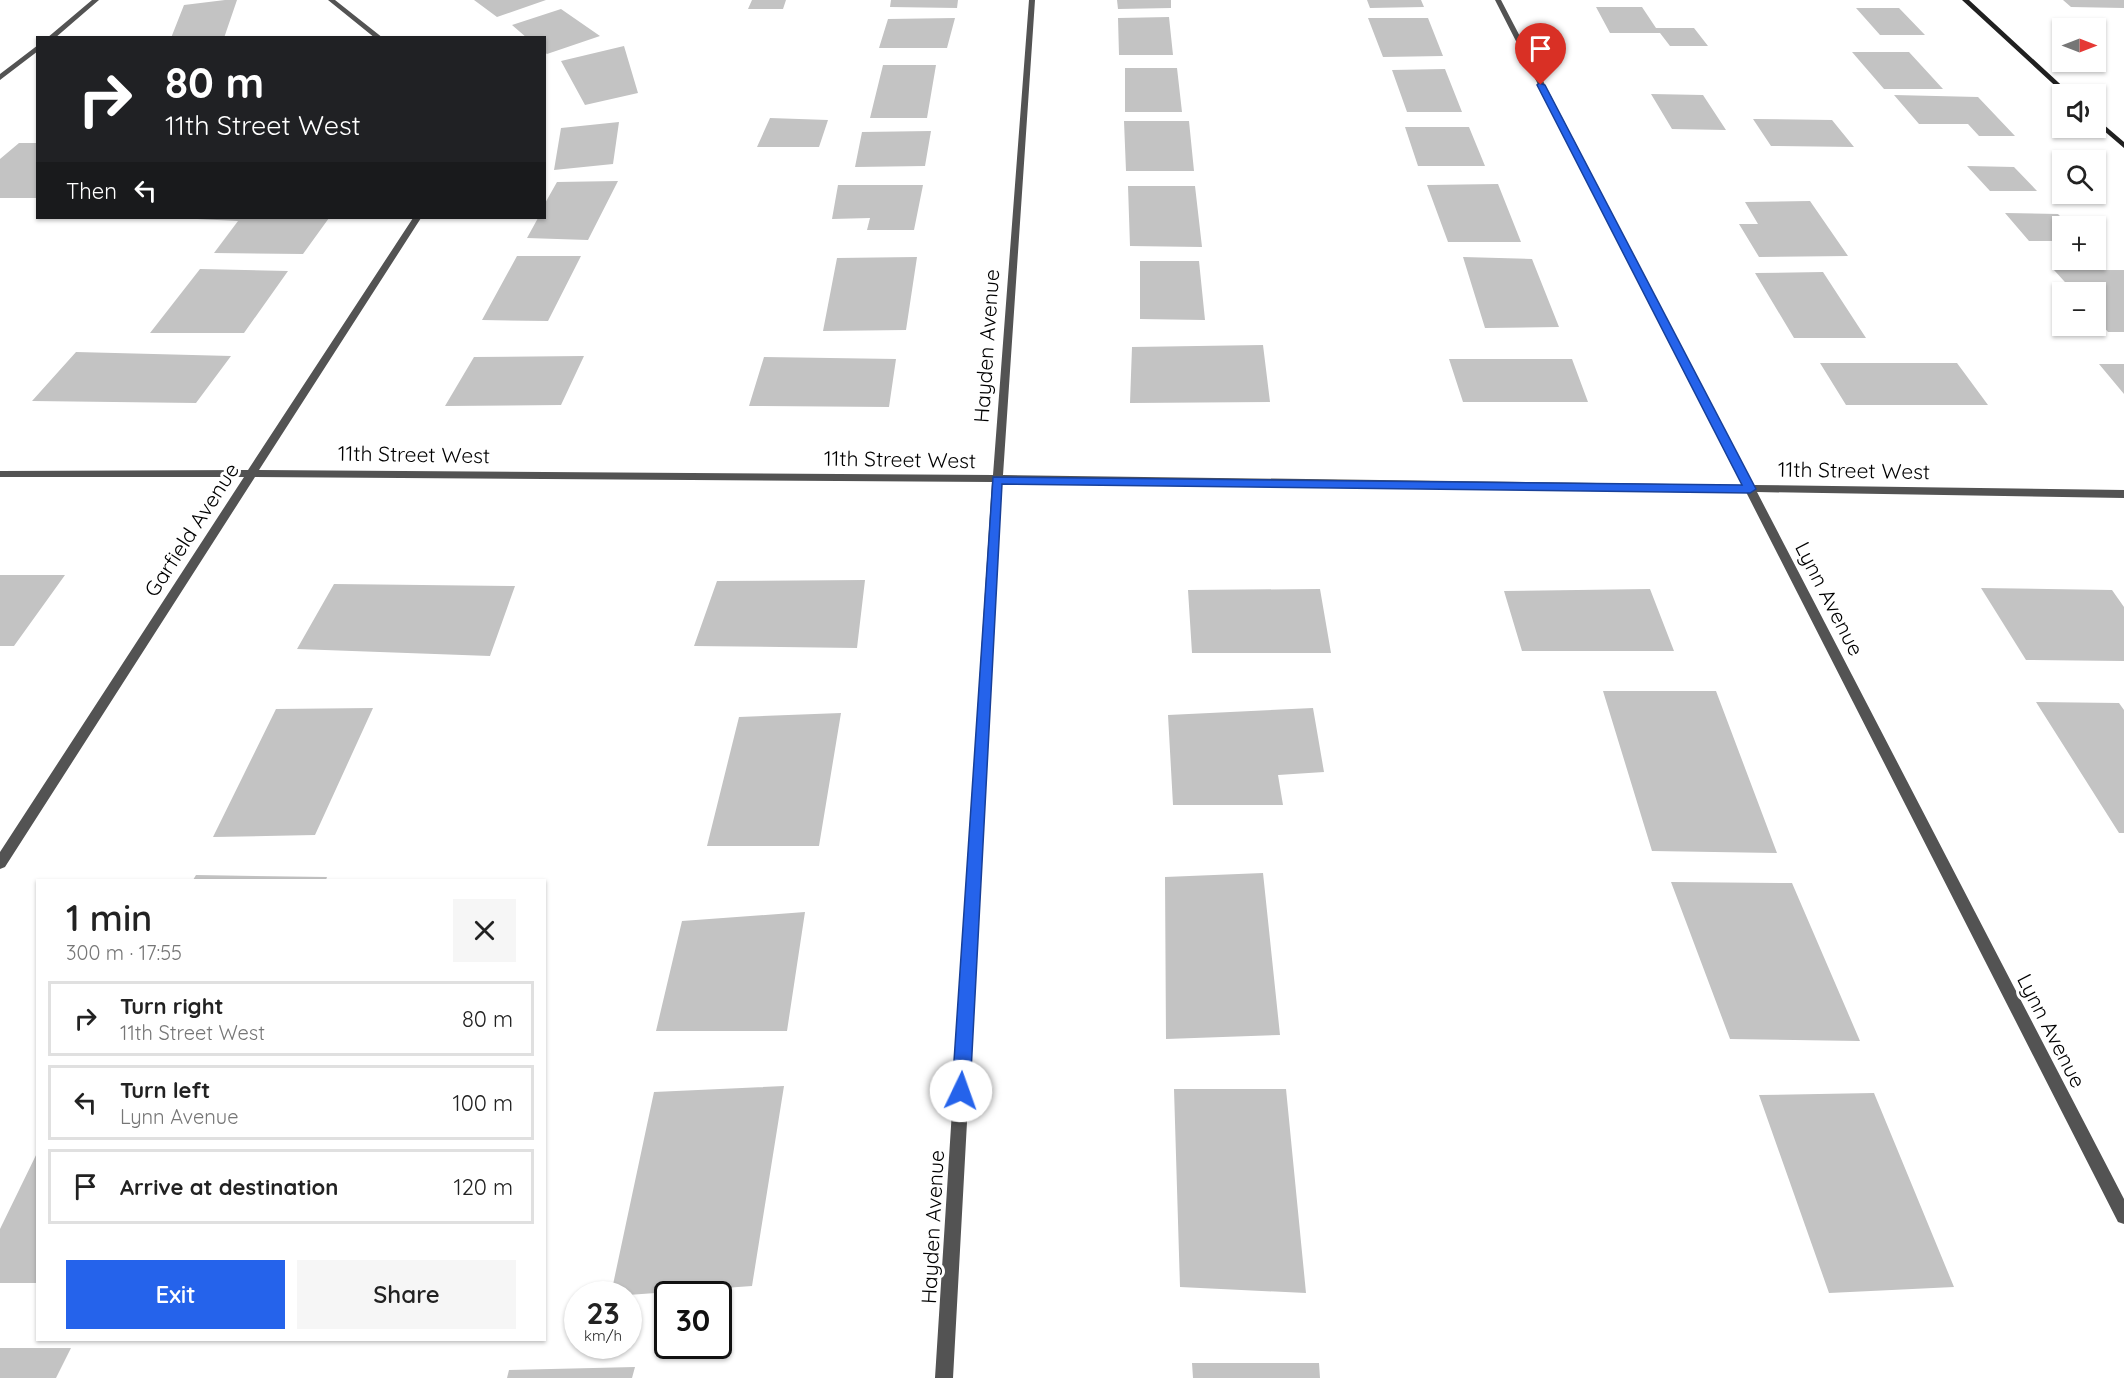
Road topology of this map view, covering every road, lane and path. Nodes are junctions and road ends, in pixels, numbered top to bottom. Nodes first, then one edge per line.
1 (96, 0) edge
2 (331, 0) edge
3 (1032, 0) edge
4 (1497, 0) edge
5 (1965, 0) edge
6 (52, 36) edge
7 (377, 36) edge
8 (36, 49) edge
9 (0, 78) edge
10 (2057, 84) edge
11 (2106, 129) edge
12 (2124, 146) edge
13 (416, 219) edge
14 (252, 473) junction
15 (0, 474) edge
16 (997, 480) junction
17 (1750, 489) junction
18 (2124, 494) edge
19 (0, 863) edge
20 (2124, 1216) edge
21 (944, 1378) edge

1 - 6 street
2 - 7 street
3 - 16 street, Hayden Avenue
4 - 17 street, Lynn Avenue
5 - 10 street
8 - 9 street
11 - 12 street
13 - 14 street, Garfield Avenue
14 - 15 street, 11th Street West
14 - 16 street, 11th Street West
14 - 19 street, Garfield Avenue
16 - 17 street, 11th Street West
16 - 21 street, Hayden Avenue
17 - 18 street, 11th Street West
17 - 20 street, Lynn Avenue

